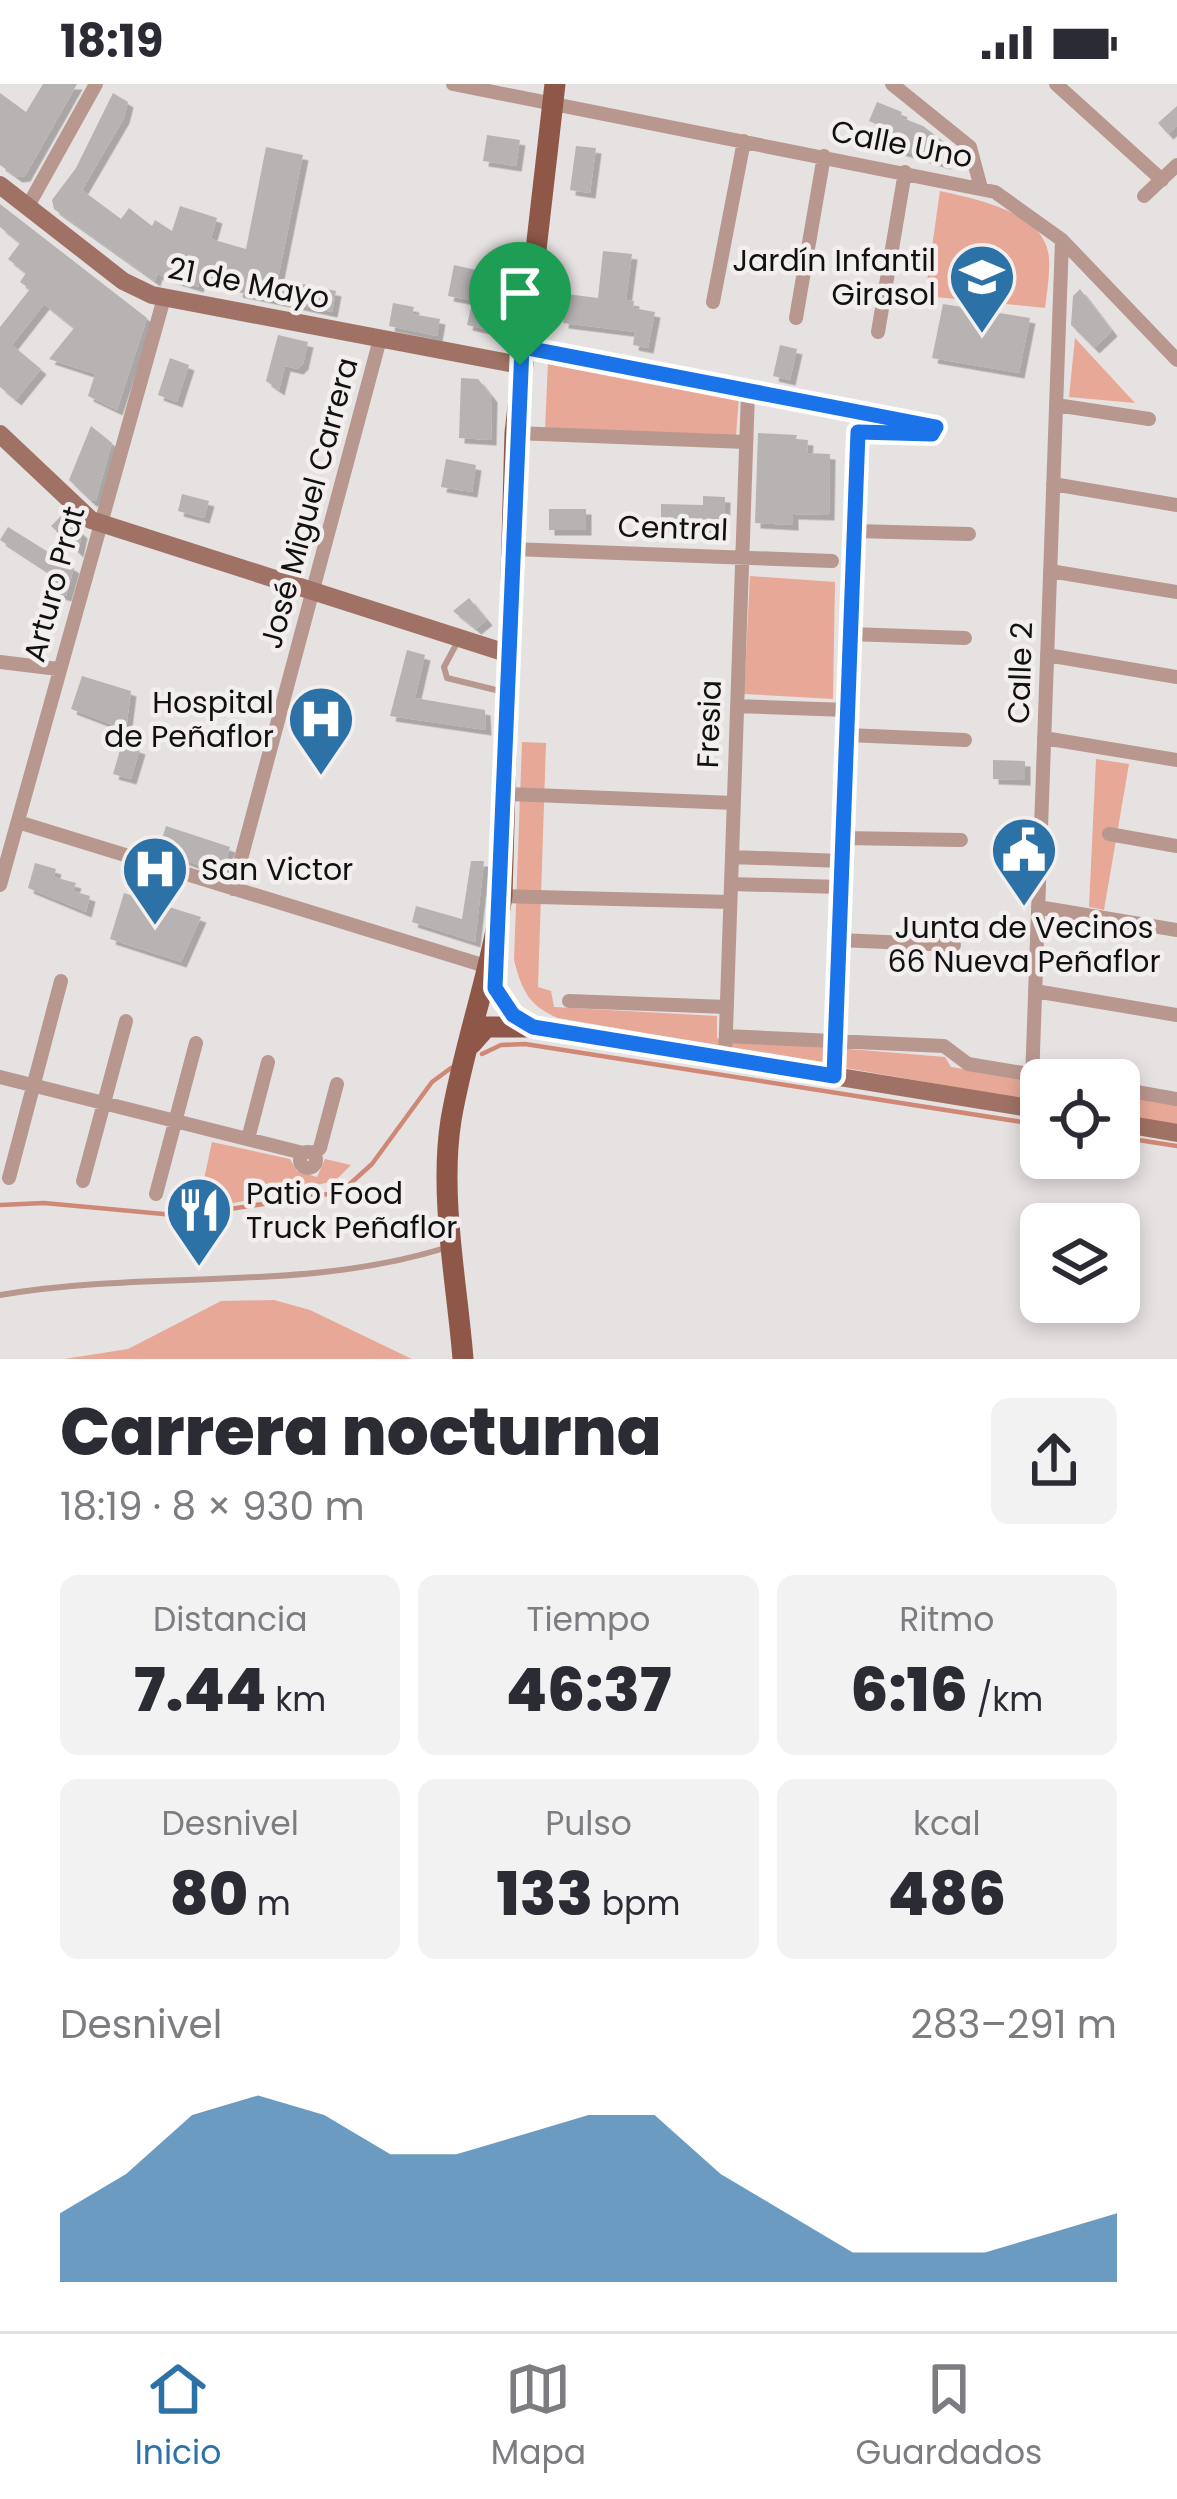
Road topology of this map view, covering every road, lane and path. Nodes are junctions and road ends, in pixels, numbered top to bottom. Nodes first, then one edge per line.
1 (97, 84) edge
2 (453, 84) edge
3 (892, 84) edge
4 (1056, 84) edge
5 (554, 94) edge
6 (744, 141) junction
7 (824, 156) junction
8 (1177, 165) edge
9 (905, 172) junction
10 (1162, 179) junction
11 (0, 185) edge
12 (981, 188) junction
13 (1144, 196) dead end
14 (28, 206) junction
15 (1062, 240) junction
16 (164, 298) junction
17 (713, 302) dead end
18 (796, 318) dead end
19 (878, 332) dead end
20 (380, 339) junction
21 (521, 356) junction
22 (1177, 360) edge
23 (748, 392) junction
24 (1056, 405) junction
25 (859, 411) junction
26 (1149, 419) dead end
27 (858, 432) junction
28 (515, 433) junction
29 (0, 434) edge
30 (746, 442) junction
31 (1053, 484) junction
32 (1177, 505) edge
33 (98, 523) junction
34 (854, 531) junction
35 (969, 534) dead end
36 (512, 549) junction
37 (742, 558) junction
38 (832, 561) dead end
39 (1050, 571) junction
40 (314, 592) junction
41 (1177, 592) edge
42 (850, 634) junction
43 (965, 638) dead end
44 (459, 639) junction
45 (509, 654) junction
46 (1047, 656) junction
47 (0, 662) edge
48 (58, 669) junction
49 (1177, 677) edge
50 (508, 693) junction
51 (737, 706) junction
52 (848, 710) junction
53 (847, 735) junction
54 (1044, 739) junction
55 (965, 740) dead end
56 (1177, 760) edge
57 (505, 794) junction
58 (734, 803) junction
59 (18, 822) junction
60 (1109, 834) dead end
61 (843, 838) junction
62 (961, 841) dead end
63 (1177, 846) edge
64 (732, 856) junction
65 (3, 861) edge
66 (842, 861) junction
67 (731, 884) junction
68 (0, 885) edge
69 (841, 887) junction
70 (233, 889) junction
71 (502, 896) junction
72 (730, 902) junction
73 (1038, 907) junction
74 (1177, 930) edge
75 (839, 940) junction
76 (954, 945) dead end
77 (492, 968) junction
78 (62, 982) dead end
79 (1035, 991) junction
80 (569, 1001) dead end
81 (727, 1007) junction
82 (1177, 1015) edge
83 (126, 1021) dead end
84 (533, 1027) junction
85 (726, 1036) junction
86 (835, 1041) junction
87 (196, 1043) dead end
88 (470, 1044) junction
89 (725, 1059) junction
90 (1033, 1059) edge
91 (268, 1062) dead end
92 (1020, 1073) edge
93 (834, 1076) junction
94 (0, 1077) edge
95 (337, 1084) dead end
96 (34, 1085) junction
97 (1140, 1093) edge
98 (1177, 1099) edge
99 (105, 1104) junction
100 (1020, 1106) edge
101 (175, 1121) junction
102 (1140, 1126) edge
103 (1177, 1132) edge
104 (248, 1139) junction
105 (9, 1178) dead end
106 (83, 1181) dead end
107 (156, 1194) dead end
108 (454, 1245) junction
109 (0, 1295) edge
110 (463, 1359) edge

1 - 14 street
2 - 5 street, Calle Uno
3 - 12 street
4 - 10 street
5 - 6 street, Calle Uno
5 - 21 main road
6 - 7 street, Calle Uno
6 - 17 street
7 - 9 street, Calle Uno
7 - 18 street
8 - 10 street
9 - 12 street, Calle Uno
9 - 19 street
10 - 13 street
11 - 14 main road, 21 de Mayo
12 - 15 street, Calle Uno
14 - 16 main road, 21 de Mayo
15 - 22 street, Calle Uno
15 - 24 street, Calle 2
16 - 20 main road, 21 de Mayo
16 - 33 street, Arturo Prat
20 - 21 main road, 21 de Mayo
20 - 40 street, José Miguel Carrera
21 - 23 street
21 - 28 main road
23 - 25 street
23 - 30 street, Fresia
24 - 26 street
24 - 31 street, Calle 2
25 - 27 street
25 - 27 street
27 - 34 street
28 - 30 street
28 - 36 main road
29 - 33 main road
30 - 37 street, Fresia
31 - 32 street
31 - 39 street, Calle 2
33 - 40 main road
33 - 48 street, Arturo Prat
34 - 35 street
34 - 42 street
36 - 37 street, Central
36 - 45 main road
37 - 38 street, Central
37 - 51 street, Fresia
39 - 41 street
39 - 46 street, Calle 2
40 - 44 main road
40 - 70 street, José Miguel Carrera
42 - 43 street
42 - 52 street
44 - 45 main road
44 - 50 lane
45 - 50 main road
46 - 49 street
46 - 54 street, Calle 2
47 - 48 street
48 - 59 street, Arturo Prat
50 - 57 main road
51 - 52 street
51 - 58 street, Fresia
52 - 53 street
53 - 55 street
53 - 61 street
54 - 56 street
54 - 73 street, Calle 2
57 - 58 street
57 - 71 main road
58 - 64 street, Fresia
59 - 65 street, Arturo Prat
59 - 70 street
60 - 63 street
61 - 62 street
61 - 66 street
64 - 66 street
64 - 67 street, Fresia
65 - 68 street, Arturo Prat
66 - 69 street
67 - 69 street
67 - 72 street, Fresia
69 - 75 street
70 - 77 street
71 - 72 street
71 - 77 main road
72 - 81 street, Fresia
73 - 74 street
73 - 79 street, Calle 2
75 - 76 street
75 - 86 street
77 - 84 main road
77 - 88 main road
78 - 96 street
79 - 82 street
79 - 90 street, Calle 2
80 - 81 street
81 - 85 street, Fresia
83 - 99 street
84 - 88 main road
84 - 89 main road
85 - 86 street
85 - 89 street, Fresia
86 - 92 street
86 - 93 street
87 - 101 street
88 - 108 main road
89 - 93 main road
91 - 104 street
93 - 100 main road
94 - 96 street
95 - 104 street
96 - 99 street
96 - 105 street
97 - 98 street
99 - 101 street
99 - 106 street
101 - 104 street
101 - 107 street
102 - 103 main road
108 - 109 lane
108 - 110 main road

